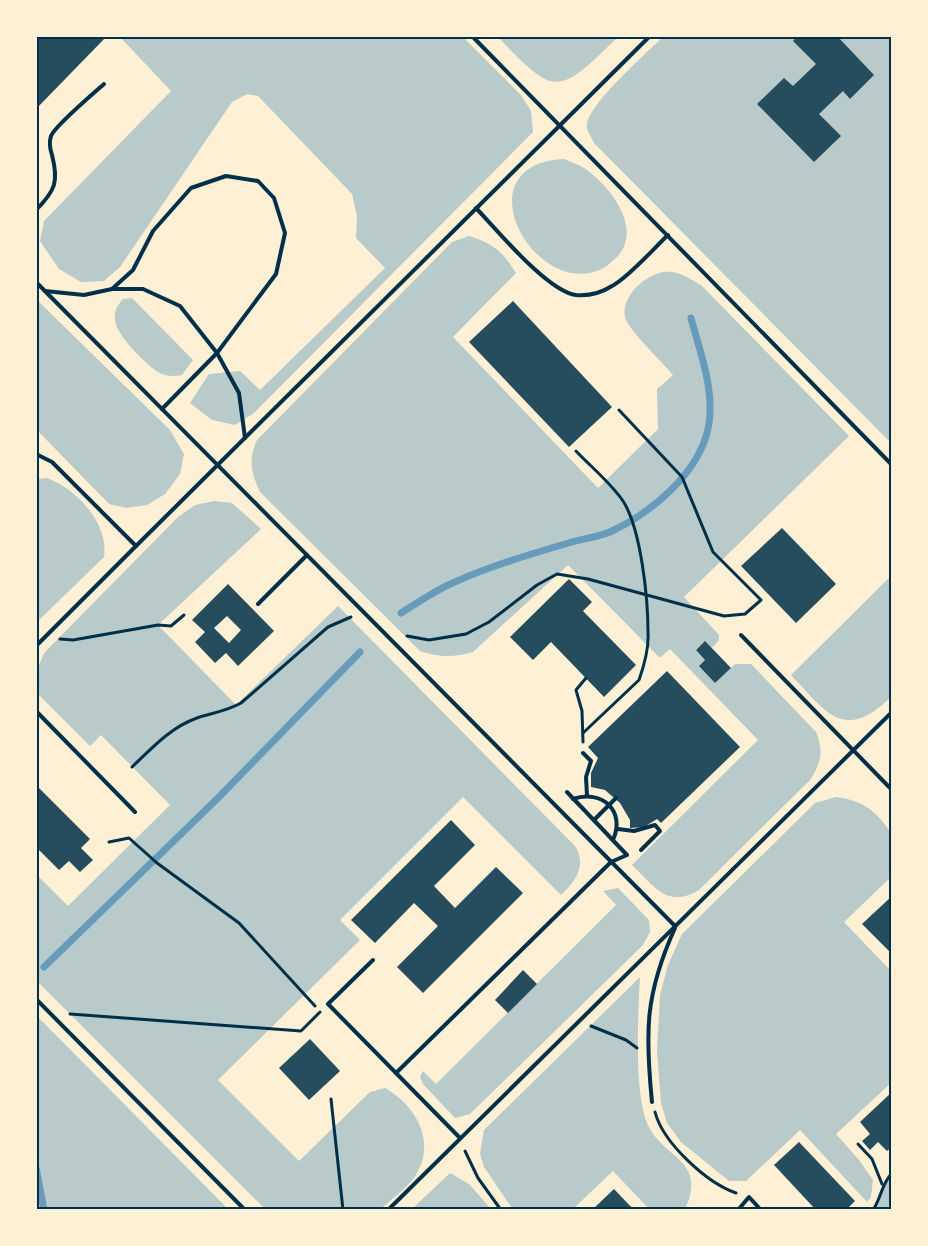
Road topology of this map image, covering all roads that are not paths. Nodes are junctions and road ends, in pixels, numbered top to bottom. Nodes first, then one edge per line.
1 (472, 36) edge
2 (650, 36) edge
3 (104, 84) dead end
4 (561, 124) junction
5 (476, 208) junction
6 (36, 210) edge
7 (668, 234) junction
8 (36, 282) edge
9 (112, 289) junction
10 (44, 291) junction
11 (217, 353) junction
12 (162, 409) junction
13 (245, 438) junction
14 (36, 454) edge
15 (218, 465) junction
16 (892, 465) edge
17 (136, 546) junction
18 (307, 554) junction
19 (258, 604) dead end
20 (741, 635) dead end
21 (36, 646) edge
22 (36, 711) edge
23 (892, 712) edge
24 (853, 750) junction
25 (583, 753) road end
26 (892, 790) edge
27 (567, 792) dead end
28 (587, 796) junction
29 (616, 798) dead end
30 (573, 799) junction
31 (608, 806) junction
32 (135, 812) dead end
33 (594, 820) junction
34 (618, 829) junction
35 (614, 840) junction
36 (641, 850) dead end
37 (611, 862) junction
38 (676, 926) junction
39 (373, 960) dead end
40 (36, 999) edge
41 (396, 1073) junction
42 (652, 1102) road end
43 (460, 1138) junction
44 (245, 1210) edge
45 (388, 1210) edge
46 (738, 1210) edge
47 (761, 1210) edge

1 - 4 lane
2 - 4 lane
3 - 6 lane
4 - 5 lane
4 - 7 lane
5 - 7 lane
5 - 13 lane
7 - 16 lane
8 - 10 lane
9 - 10 lane
9 - 11 lane
9 - 11 lane
10 - 12 lane
11 - 12 lane
11 - 13 lane
12 - 15 lane
13 - 15 lane
14 - 17 lane
15 - 17 lane
15 - 18 lane
17 - 21 lane
18 - 19 lane
18 - 37 lane
20 - 24 lane
22 - 32 lane
23 - 24 lane
24 - 26 lane
24 - 38 lane
25 - 28 lane
27 - 30 lane
28 - 30 lane
28 - 31 lane
29 - 31 lane
30 - 33 lane
31 - 33 lane
31 - 34 lane
33 - 35 lane
34 - 35 lane
34 - 36 lane
35 - 37 lane
37 - 38 lane
37 - 41 lane
38 - 42 lane
38 - 43 lane
39 - 41 lane
40 - 44 lane
41 - 43 lane
43 - 45 lane
46 - 47 lane

